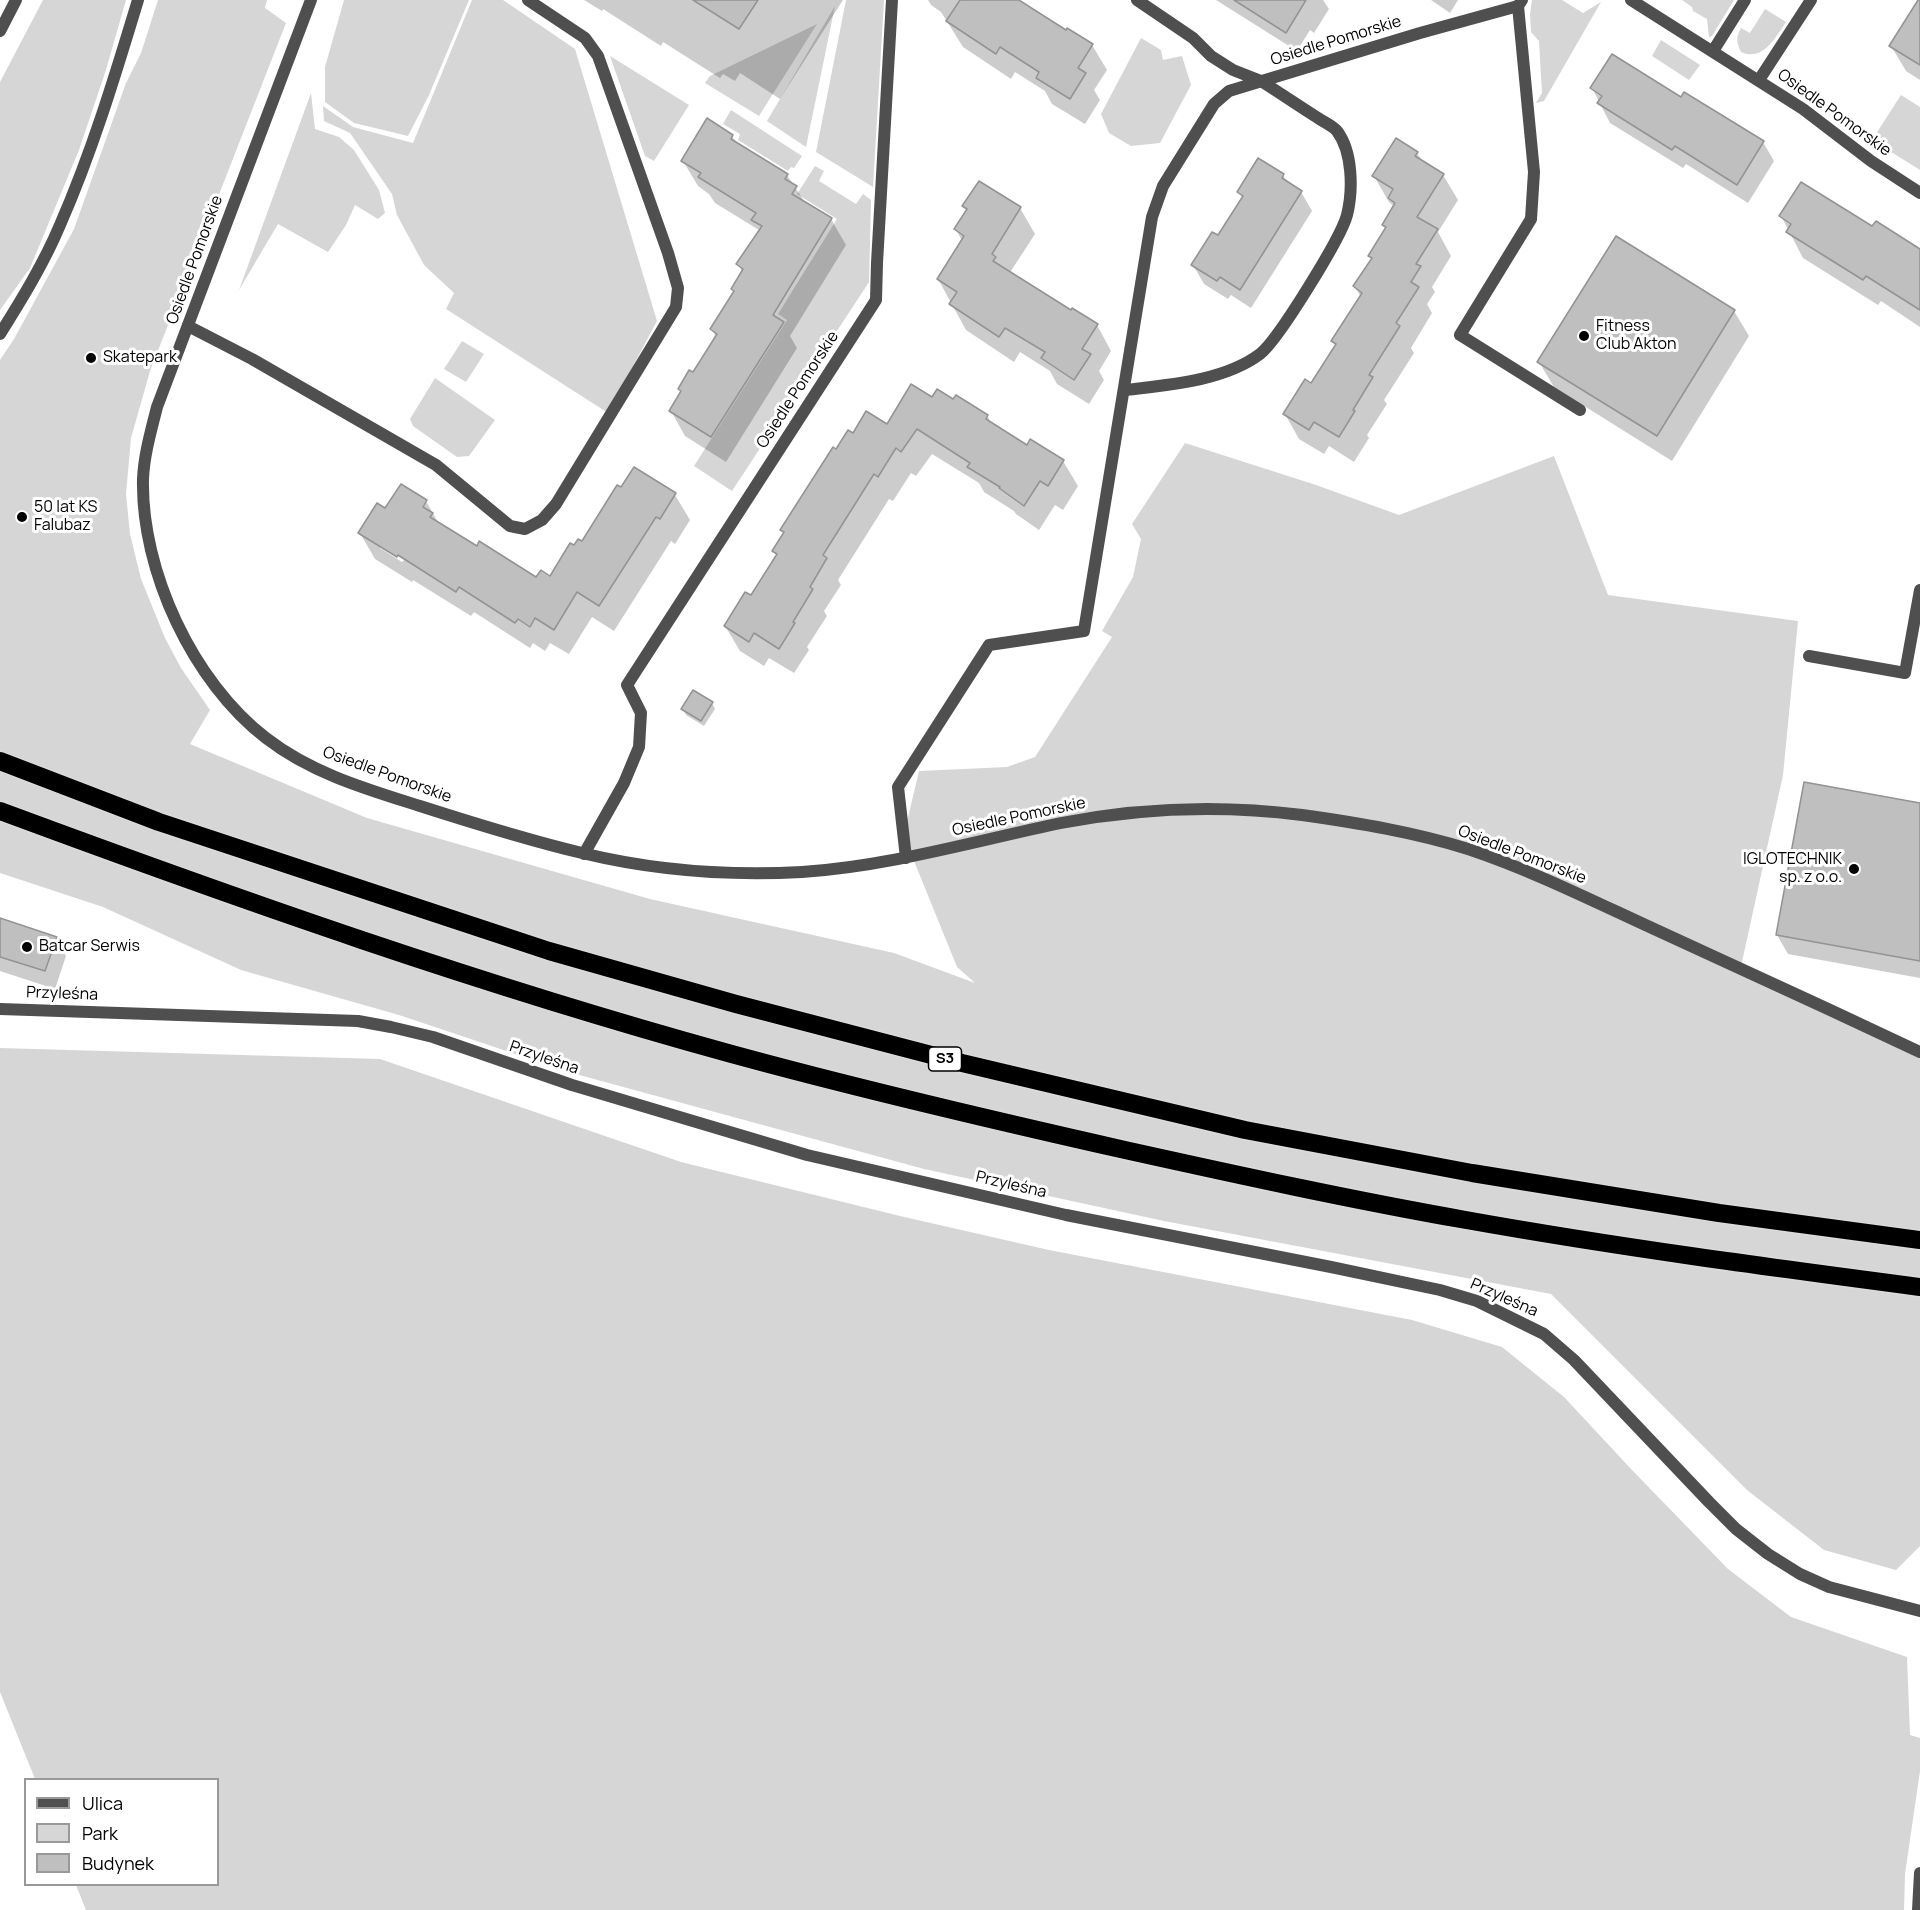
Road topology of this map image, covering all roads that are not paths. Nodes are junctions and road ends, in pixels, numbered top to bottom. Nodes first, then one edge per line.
1 (16, 0) edge
2 (138, 0) edge
3 (311, 0) edge
4 (528, 0) edge
5 (892, 0) edge
6 (1137, 0) edge
7 (1631, 0) edge
8 (1744, 0) edge
9 (1811, 0) edge
10 (1520, 3) edge
11 (0, 31) edge
12 (1713, 51) junction
13 (1759, 80) junction
14 (1261, 81) junction
15 (1920, 193) edge
16 (188, 326) junction
17 (0, 334) edge
18 (1125, 390) junction
19 (1580, 410) dead end
20 (1920, 590) edge
21 (1809, 656) dead end
22 (0, 761) edge
23 (0, 811) edge
24 (584, 854) junction
25 (906, 858) junction
26 (0, 1009) edge
27 (1920, 1052) edge
28 (1920, 1240) edge
29 (1920, 1287) edge
30 (1920, 1611) edge
31 (1920, 1873) edge
32 (1918, 1910) edge

1 - 11 street
2 - 17 street
3 - 16 street, Osiedle Pomorskie
4 - 16 street
5 - 24 street, Osiedle Pomorskie
6 - 14 street, Osiedle Pomorskie
7 - 12 street, Osiedle Pomorskie
8 - 12 street
9 - 13 street, Osiedle Pomorskie
10 - 14 street, Osiedle Pomorskie
10 - 19 street
12 - 13 street, Osiedle Pomorskie
13 - 15 street, Osiedle Pomorskie
14 - 18 street, Osiedle Pomorskie
14 - 18 street
16 - 24 street, Osiedle Pomorskie
18 - 25 street, Osiedle Pomorskie
20 - 21 street
22 - 28 highway, S3
23 - 29 highway
24 - 25 street, Osiedle Pomorskie
25 - 27 street, Osiedle Pomorskie
26 - 30 street, Przyleśna
31 - 32 street

